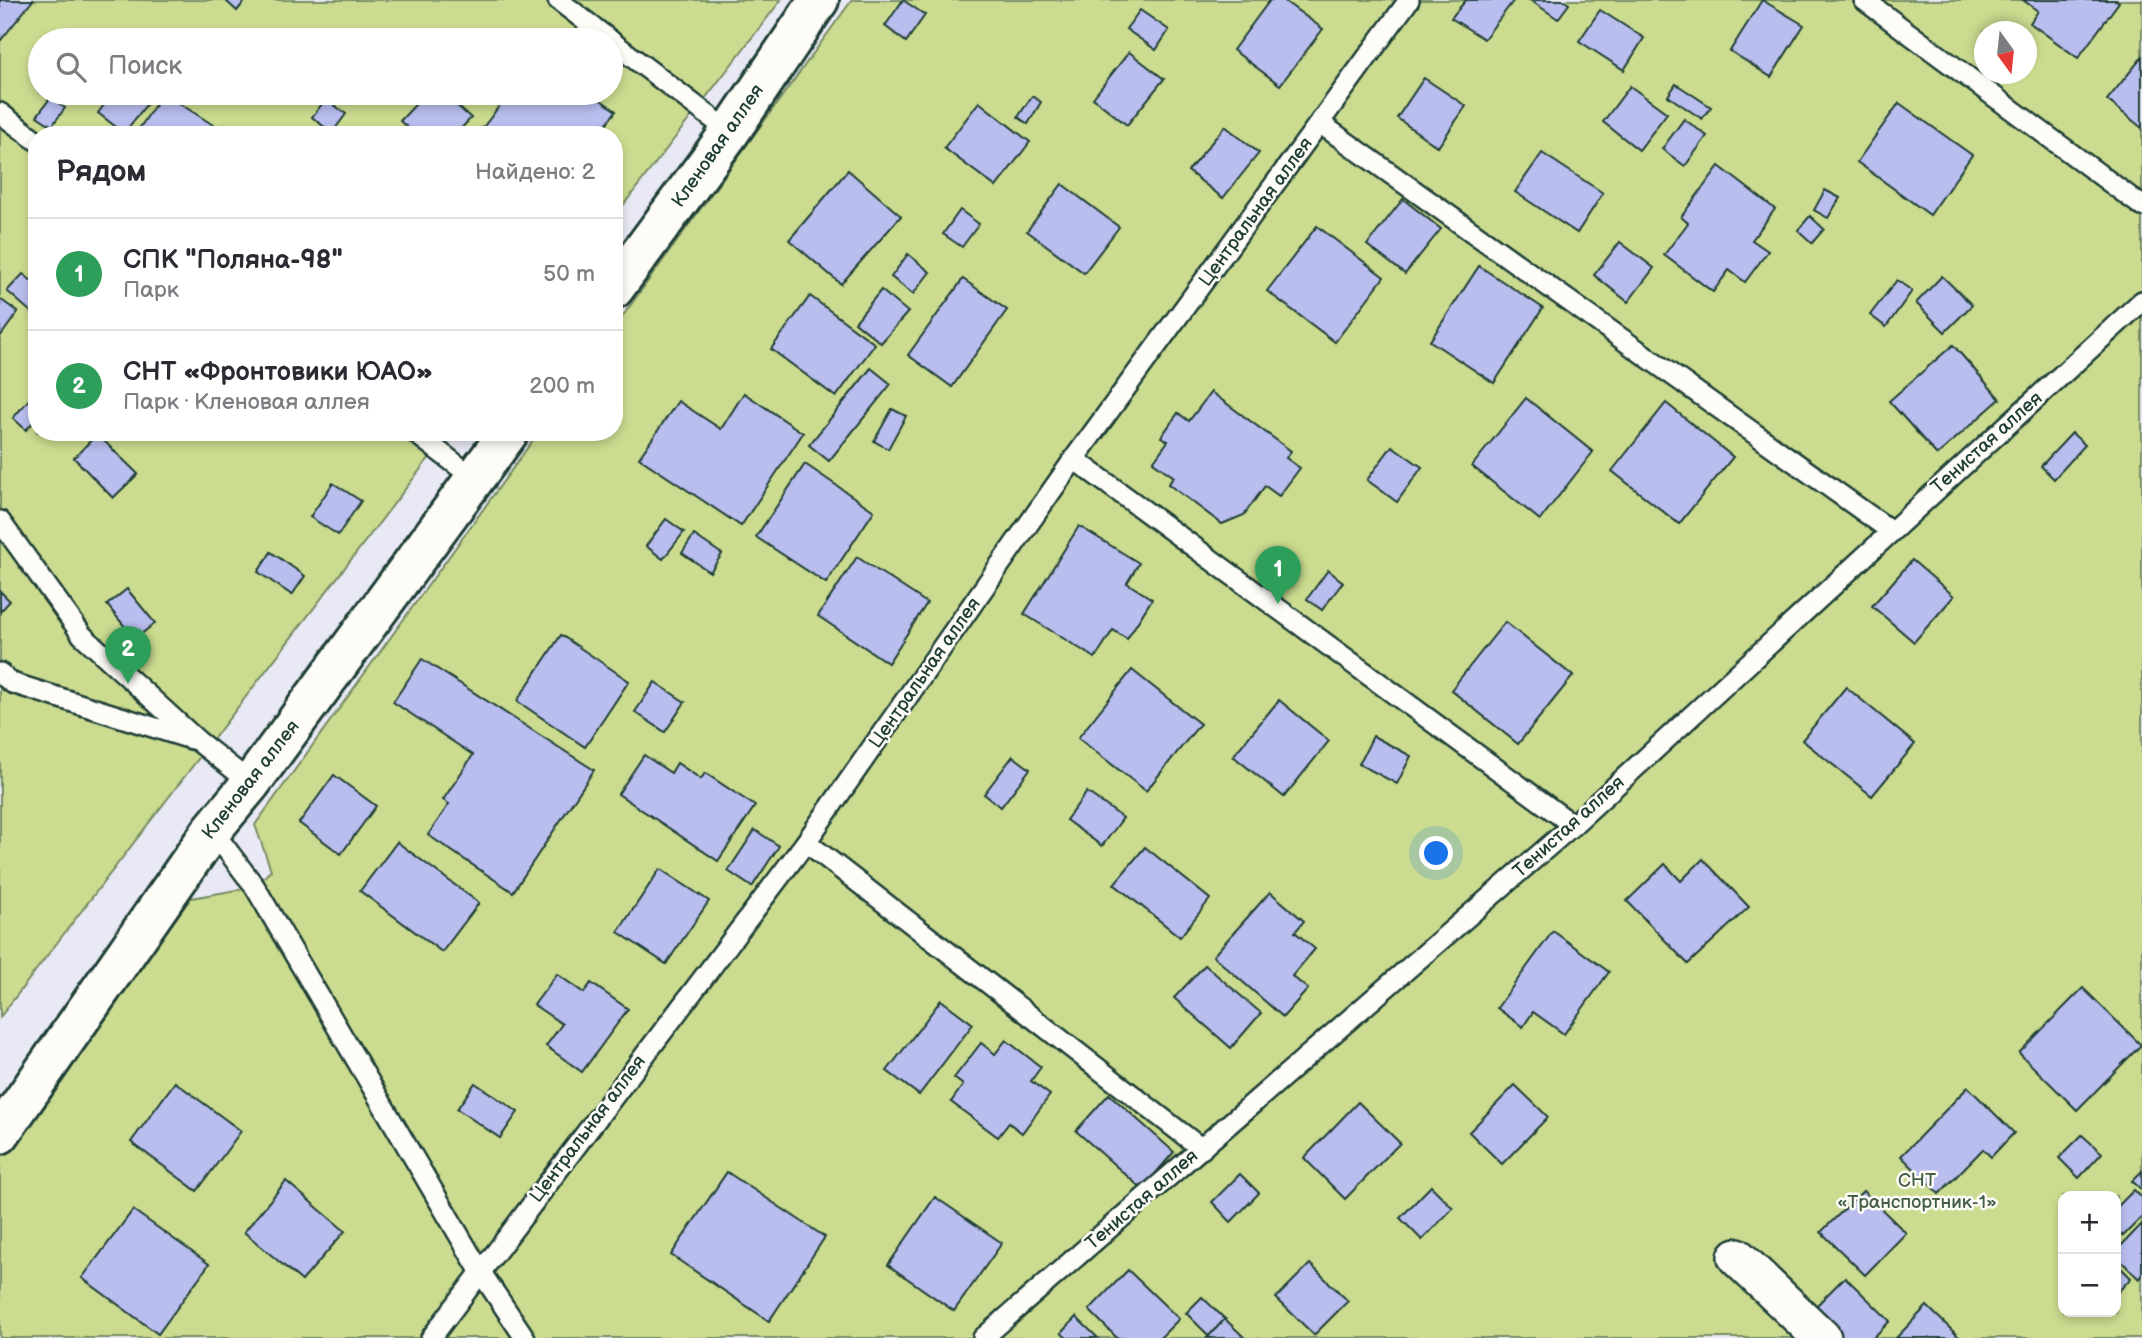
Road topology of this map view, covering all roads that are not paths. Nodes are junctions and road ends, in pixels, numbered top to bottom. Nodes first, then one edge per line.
1 (558, 0) edge
2 (819, 0) edge
3 (1409, 0) edge
4 (1864, 0) edge
5 (594, 28) edge
6 (623, 51) edge
7 (0, 113) edge
8 (1321, 124) junction
9 (730, 132) junction
10 (28, 134) edge
11 (2142, 206) edge
12 (623, 277) edge
13 (2142, 301) edge
14 (426, 441) edge
15 (502, 441) edge
16 (1074, 459) junction
17 (475, 479) junction
18 (0, 521) edge
19 (1891, 531) junction
20 (0, 673) edge
21 (199, 742) junction
22 (251, 783) junction
23 (1573, 825) junction
24 (212, 830) junction
25 (806, 842) junction
26 (0, 1134) edge
27 (1202, 1149) junction
28 (1737, 1257) dead end
29 (480, 1271) junction
30 (431, 1338) edge
31 (525, 1338) edge
32 (983, 1338) edge
33 (1822, 1338) edge

1 - 5 lane
2 - 9 street, Кленовая аллея
3 - 8 lane, Центральная аллея
4 - 11 lane
6 - 9 lane
7 - 10 lane
8 - 16 lane, Центральная аллея
8 - 19 lane
9 - 12 street, Кленовая аллея
13 - 19 lane, Тенистая аллея
14 - 17 lane
15 - 17 street, Кленовая аллея
16 - 23 lane
16 - 25 lane, Центральная аллея
17 - 22 street, Кленовая аллея
18 - 21 lane
19 - 23 lane, Тенистая аллея
20 - 21 lane
21 - 22 lane
22 - 24 street, Кленовая аллея
23 - 27 lane, Тенистая аллея
24 - 26 street, Кленовая аллея
24 - 29 lane
25 - 27 lane
25 - 29 lane, Центральная аллея
27 - 32 lane, Тенистая аллея
28 - 33 street
29 - 30 lane, Центральная аллея
29 - 31 lane

